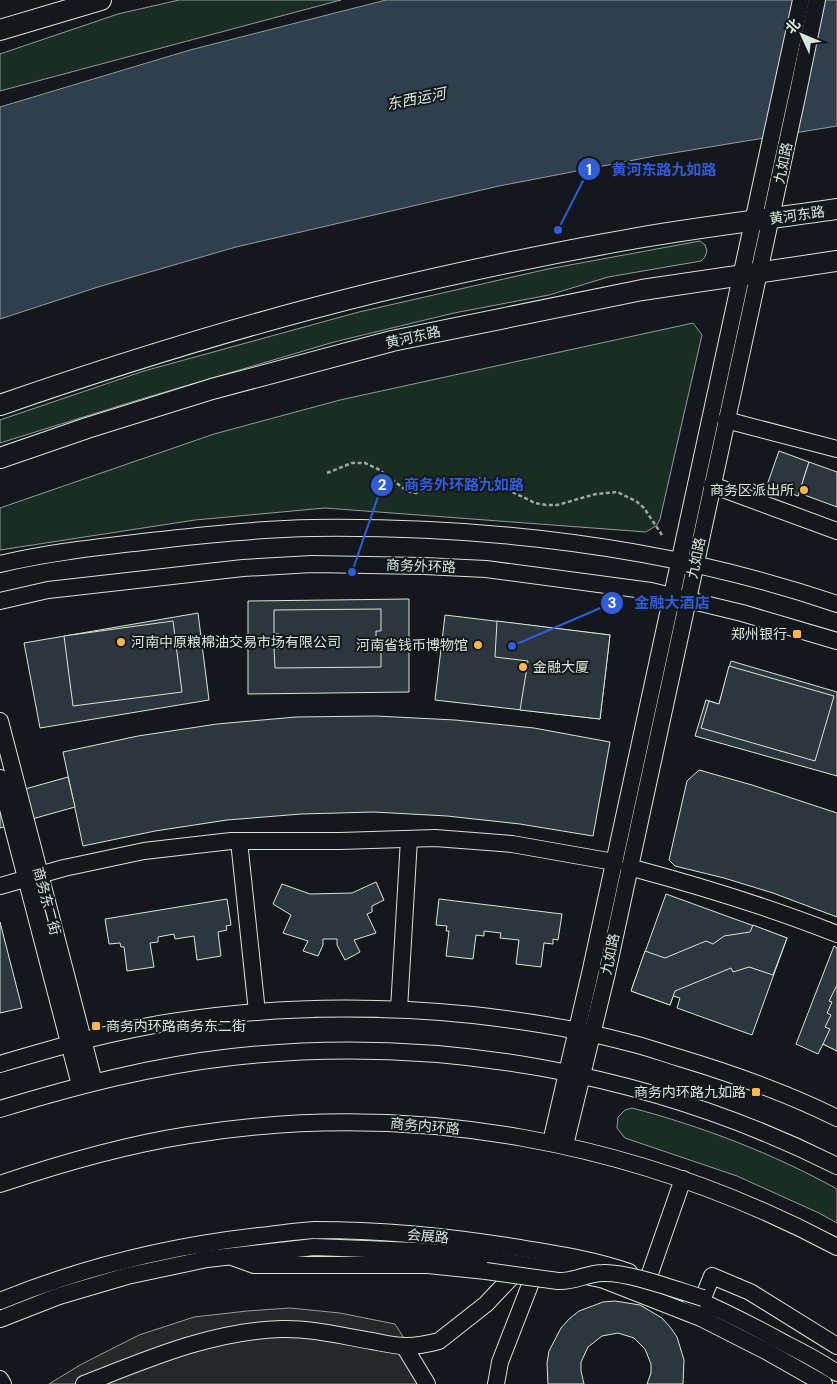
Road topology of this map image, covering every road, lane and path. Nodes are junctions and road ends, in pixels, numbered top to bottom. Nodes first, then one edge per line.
1 (101, 0) edge
2 (801, 0) edge
3 (817, 0) edge
4 (0, 30) edge
5 (837, 209) edge
6 (762, 219) junction
7 (837, 261) edge
8 (750, 274) junction
9 (0, 405) edge
10 (726, 420) junction
11 (837, 449) edge
12 (0, 458) edge
13 (327, 472) dead end
14 (712, 484) junction
15 (837, 531) edge
16 (662, 535) dead end
17 (687, 563) junction
18 (0, 564) edge
19 (679, 597) junction
20 (0, 600) edge
21 (837, 604) edge
22 (837, 641) edge
23 (0, 721) edge
24 (0, 778) edge
25 (409, 839) junction
26 (239, 841) junction
27 (622, 864) junction
28 (33, 877) junction
29 (0, 886) edge
30 (837, 934) edge
31 (399, 1009) junction
32 (257, 1012) junction
33 (584, 1032) junction
34 (77, 1042) junction
35 (0, 1064) edge
36 (574, 1074) junction
37 (87, 1083) junction
38 (0, 1109) edge
39 (837, 1118) edge
40 (558, 1144) junction
41 (837, 1166) edge
42 (683, 1179) junction
43 (0, 1184) edge
44 (837, 1247) edge
45 (230, 1256) junction
46 (530, 1266) junction
47 (648, 1279) junction
48 (0, 1301) edge
49 (0, 1319) edge
50 (404, 1346) junction
51 (837, 1346) edge
52 (837, 1373) edge
53 (0, 1379) edge
54 (3, 1384) edge
55 (84, 1384) edge
56 (426, 1384) edge
57 (496, 1384) edge
58 (824, 1384) edge

1 - 4 main road
2 - 6 street, 九如路
3 - 6 street, 九如路
5 - 6 main road, 黄河东路
6 - 8 street, 九如路
6 - 9 main road, 黄河东路
7 - 8 main road, 黄河东路
8 - 10 street, 九如路
8 - 12 main road, 黄河东路
8 - 17 street, 九如路
10 - 11 street
10 - 14 street, 九如路
13 - 16 path
14 - 15 street
14 - 17 street, 九如路
17 - 18 street
17 - 19 street, 九如路
17 - 21 street
19 - 20 street, 商务外环路
19 - 22 street, 商务外环路
19 - 27 street, 九如路
23 - 28 street, 商务东二街
24 - 28 street, 商务东二街
25 - 26 street
25 - 27 street
25 - 31 street
26 - 28 street
26 - 32 street
27 - 30 street
27 - 33 street, 九如路
28 - 29 street
28 - 34 street, 商务东二街
31 - 32 street
31 - 33 street
32 - 34 street
33 - 36 street, 九如路
33 - 39 street
34 - 35 street
34 - 37 street, 商务东二街
36 - 37 street
36 - 40 street, 九如路
36 - 41 street
37 - 38 street
40 - 42 street, 商务内环路
40 - 43 street, 商务内环路
42 - 44 street, 商务内环路
42 - 47 street
45 - 46 street, 会展路
45 - 49 street, 会展路
45 - 51 street, bridge
46 - 50 street
46 - 57 street
46 - 58 street, 会展路
47 - 48 street, 会展路
47 - 52 street, 会展路
50 - 55 street
50 - 56 street
53 - 54 street

